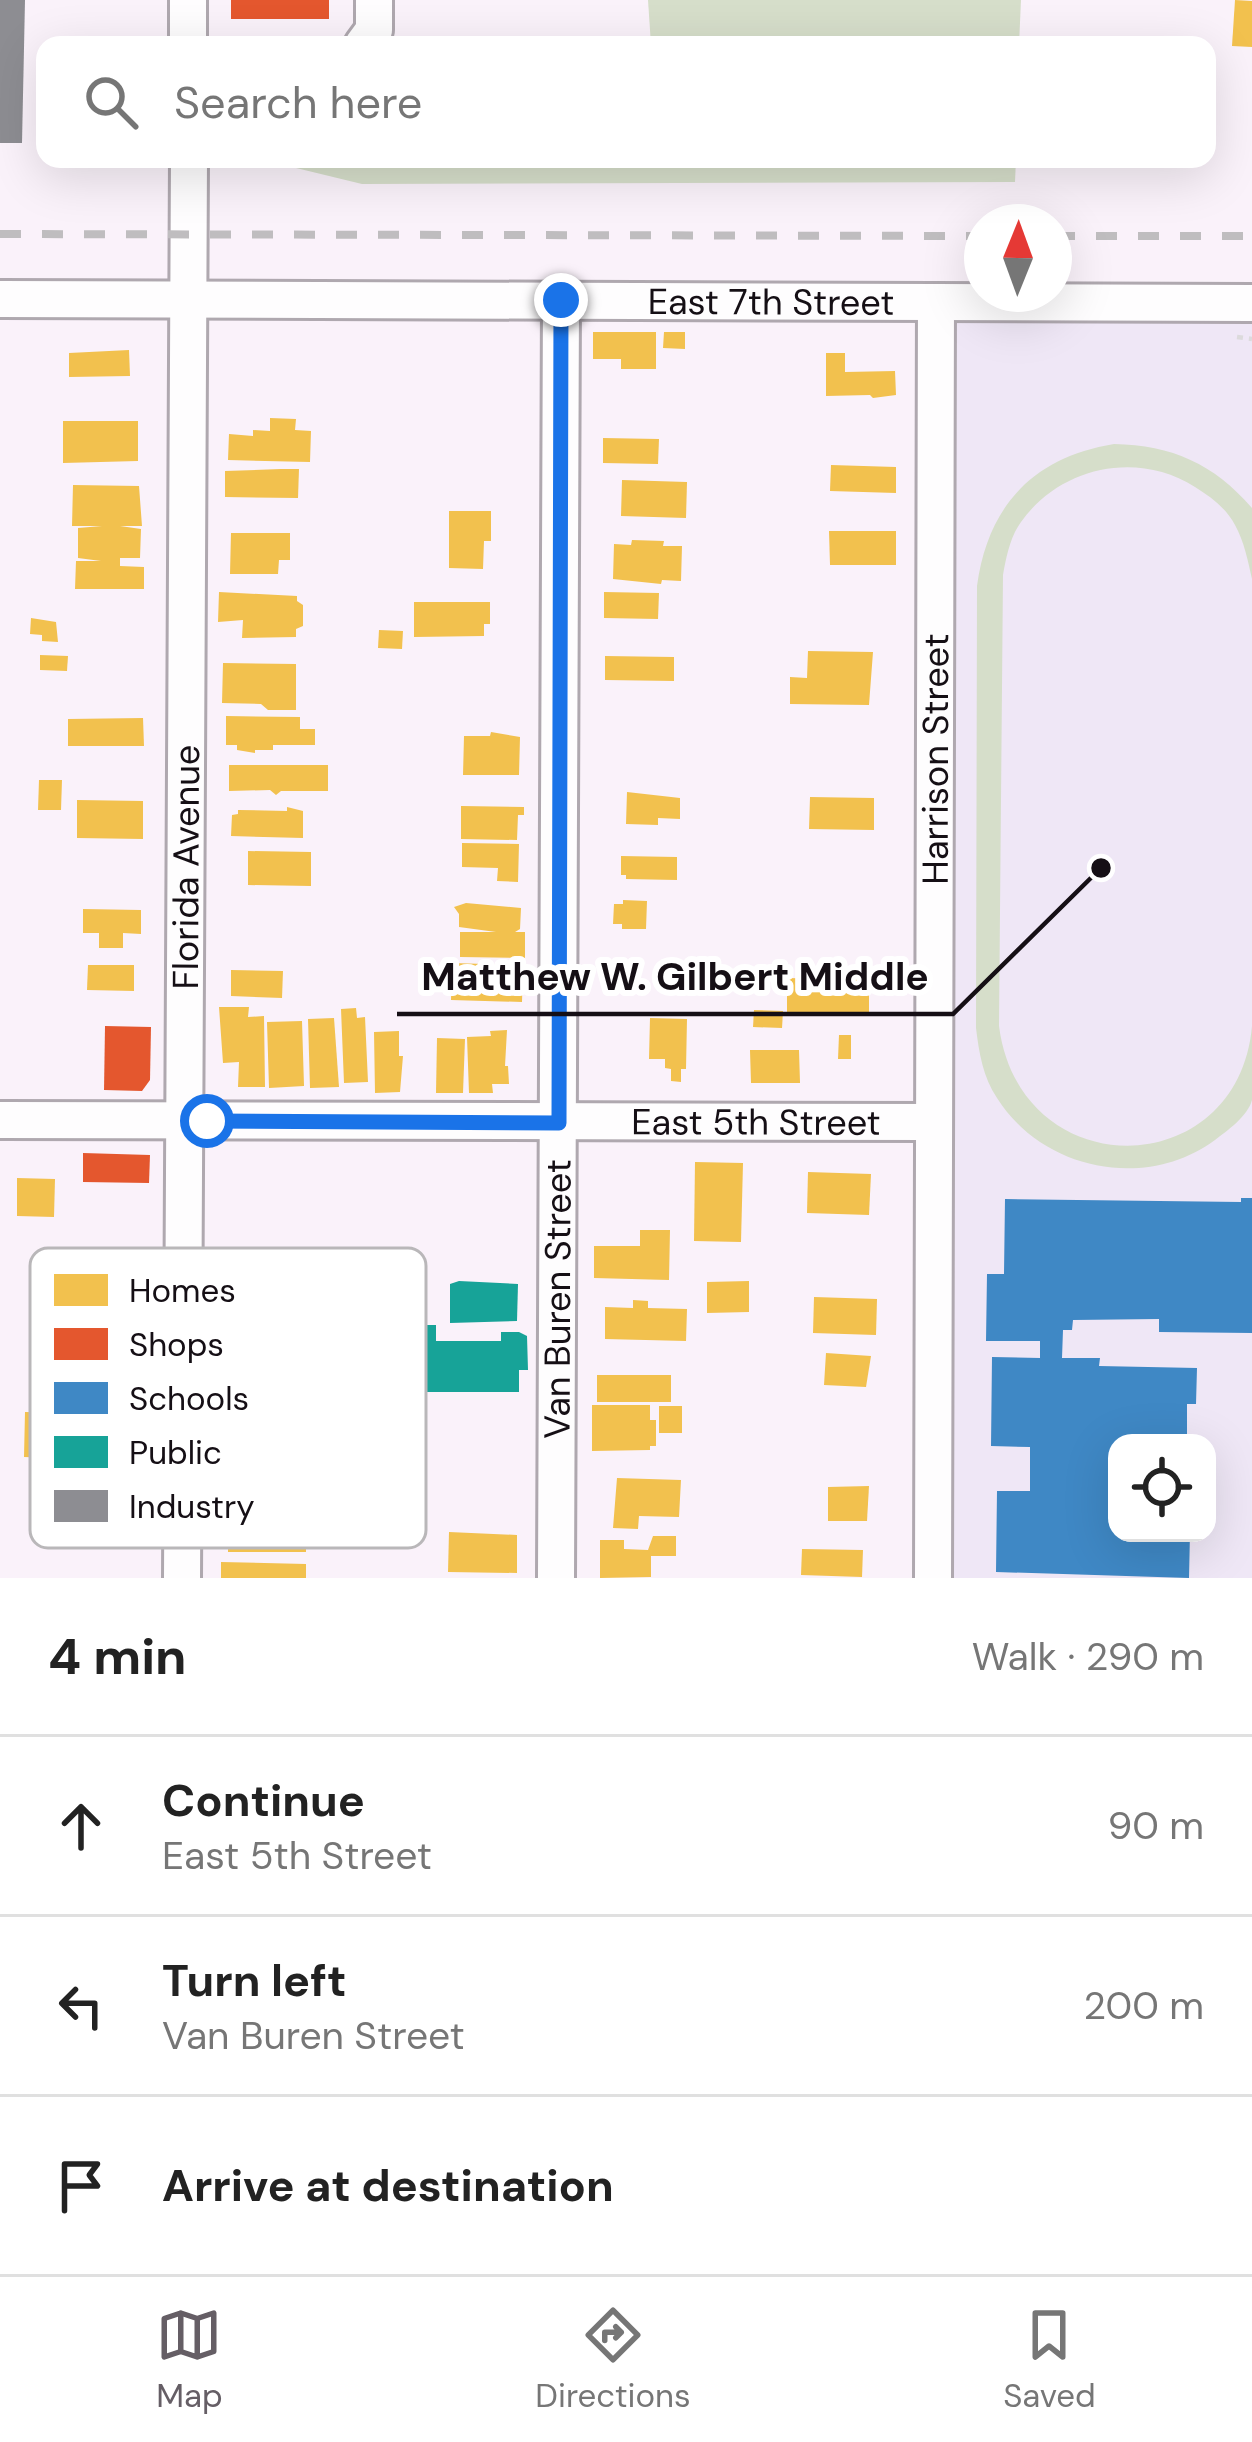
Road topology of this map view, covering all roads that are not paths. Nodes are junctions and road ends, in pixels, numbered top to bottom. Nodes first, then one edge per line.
1 (188, 0) edge
2 (374, 0) edge
3 (188, 36) edge
4 (370, 36) edge
5 (189, 168) edge
6 (189, 298) junction
7 (0, 299) edge
8 (561, 300) junction
9 (936, 302) junction
10 (1252, 303) edge
11 (0, 1120) edge
12 (184, 1121) junction
13 (934, 1122) junction
14 (559, 1123) junction
15 (183, 1248) edge
16 (182, 1548) edge
17 (182, 1578) edge
18 (556, 1578) edge
19 (933, 1578) edge

1 - 3 street
2 - 4 street
5 - 6 street, Florida Avenue
6 - 7 street, East 7th Street
6 - 8 street, East 7th Street
6 - 12 street, Florida Avenue
8 - 9 street, East 7th Street
8 - 14 street, Van Buren Street
9 - 10 street, East 7th Street
9 - 13 street, Harrison Street
11 - 12 street, East 5th Street
12 - 14 street, East 5th Street
12 - 15 street, Florida Avenue
13 - 14 street, East 5th Street
13 - 19 street, Harrison Street
14 - 18 street, Van Buren Street
16 - 17 street, Florida Avenue

